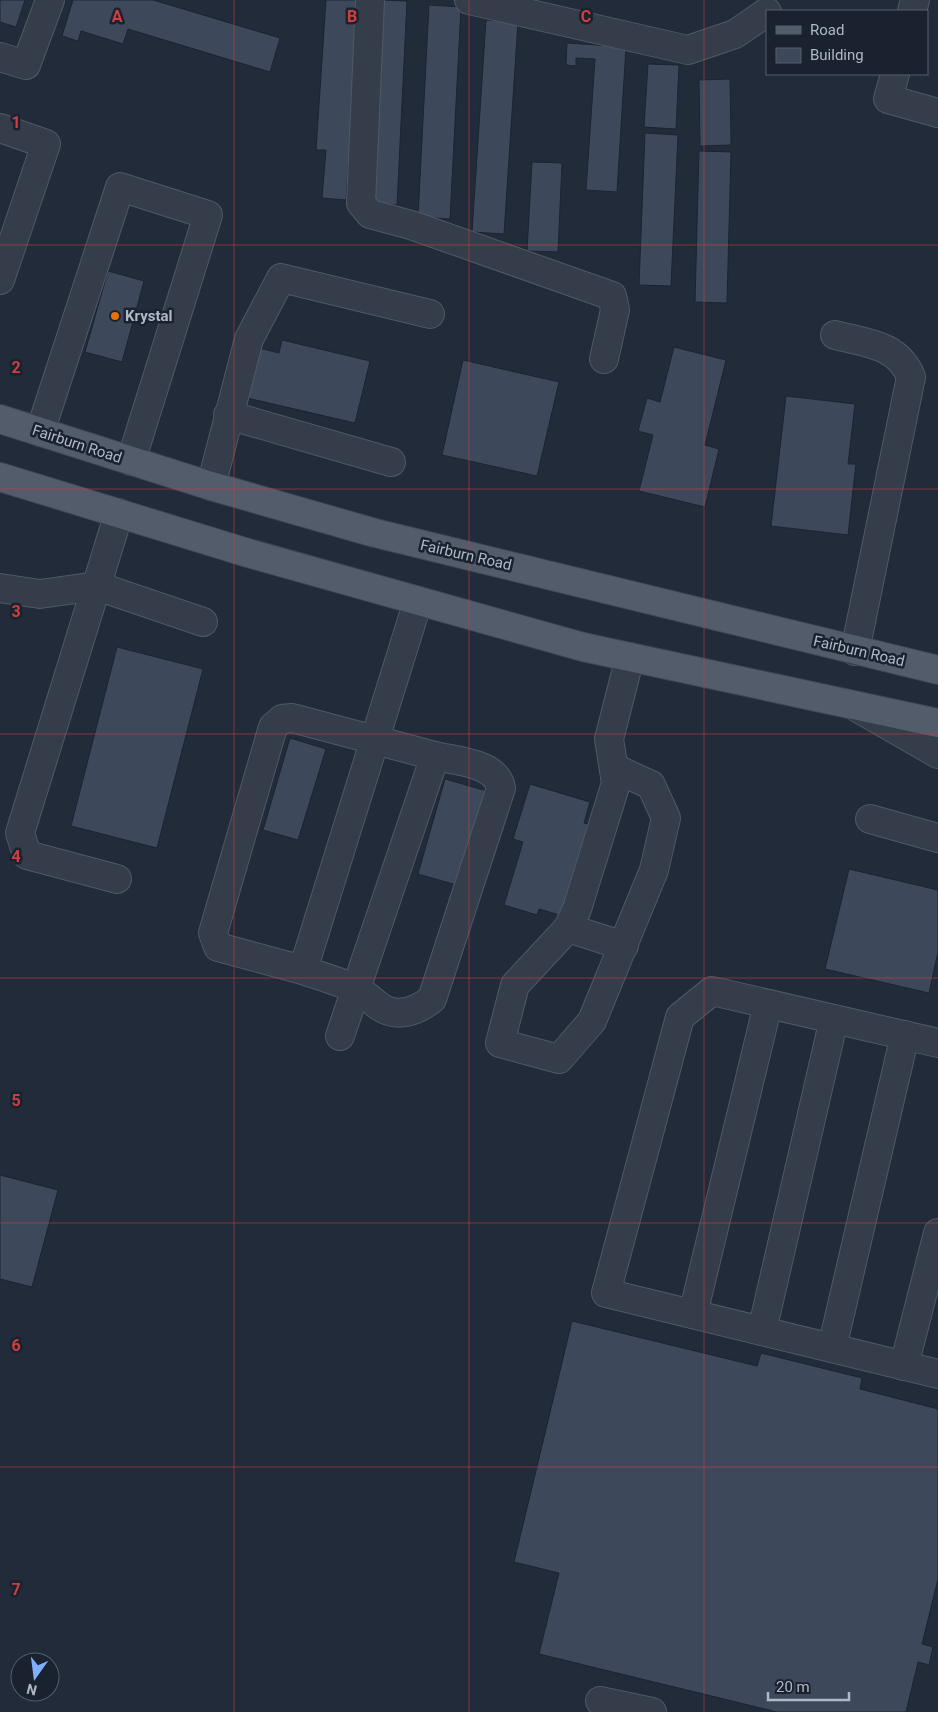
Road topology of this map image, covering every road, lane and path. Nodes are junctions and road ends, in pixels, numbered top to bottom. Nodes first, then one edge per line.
1 (50, 0) edge
2 (370, 0) edge
3 (469, 0) edge
4 (766, 13) edge
5 (0, 57) edge
6 (895, 75) edge
7 (938, 113) edge
8 (0, 128) edge
9 (0, 280) edge
10 (430, 314) dead end
11 (835, 335) dead end
12 (604, 359) dead end
13 (228, 415) junction
14 (0, 419) edge
15 (40, 432) junction
16 (131, 461) junction
17 (391, 462) dead end
18 (0, 477) edge
19 (211, 486) junction
20 (119, 513) junction
21 (97, 586) junction
22 (1, 593) edge
23 (418, 601) junction
24 (203, 622) dead end
25 (855, 651) junction
26 (630, 657) junction
27 (938, 670) edge
28 (853, 705) junction
29 (938, 724) edge
30 (376, 738) junction
31 (938, 754) edge
32 (435, 756) junction
33 (614, 768) junction
34 (870, 819) dead end
35 (938, 838) edge
36 (117, 879) dead end
37 (568, 928) junction
38 (624, 946) junction
39 (303, 970) junction
40 (356, 989) junction
41 (768, 1004) junction
42 (834, 1020) junction
43 (905, 1035) junction
44 (340, 1036) dead end
45 (938, 1043) edge
46 (938, 1233) edge
47 (693, 1314) junction
48 (762, 1331) junction
49 (832, 1348) junction
50 (904, 1366) junction
51 (938, 1374) edge
52 (600, 1701) dead end
53 (652, 1712) edge

1 - 5 lane
2 - 12 lane
3 - 4 lane
6 - 7 lane
8 - 9 lane
10 - 13 lane
11 - 25 lane
13 - 17 lane
13 - 19 lane
14 - 15 main road, Fairburn Road
15 - 16 main road, Fairburn Road
15 - 16 lane
16 - 19 main road, Fairburn Road
18 - 20 main road
19 - 25 main road, Fairburn Road
20 - 21 lane
20 - 23 main road
21 - 22 lane
21 - 24 lane
21 - 36 lane
23 - 26 main road
23 - 30 lane
25 - 27 main road, Fairburn Road
26 - 28 main road
26 - 33 lane
28 - 29 main road
28 - 31 lane
30 - 32 lane
30 - 39 lane
30 - 39 lane
32 - 40 lane
32 - 40 lane
33 - 37 lane
33 - 38 lane
34 - 35 lane
37 - 38 lane
37 - 38 lane
39 - 40 lane
40 - 44 lane
41 - 42 lane
41 - 47 lane
41 - 47 lane
42 - 43 lane
42 - 48 lane
43 - 45 lane
43 - 49 lane
46 - 50 lane
47 - 48 lane
48 - 49 lane
49 - 50 lane
50 - 51 lane
52 - 53 lane

